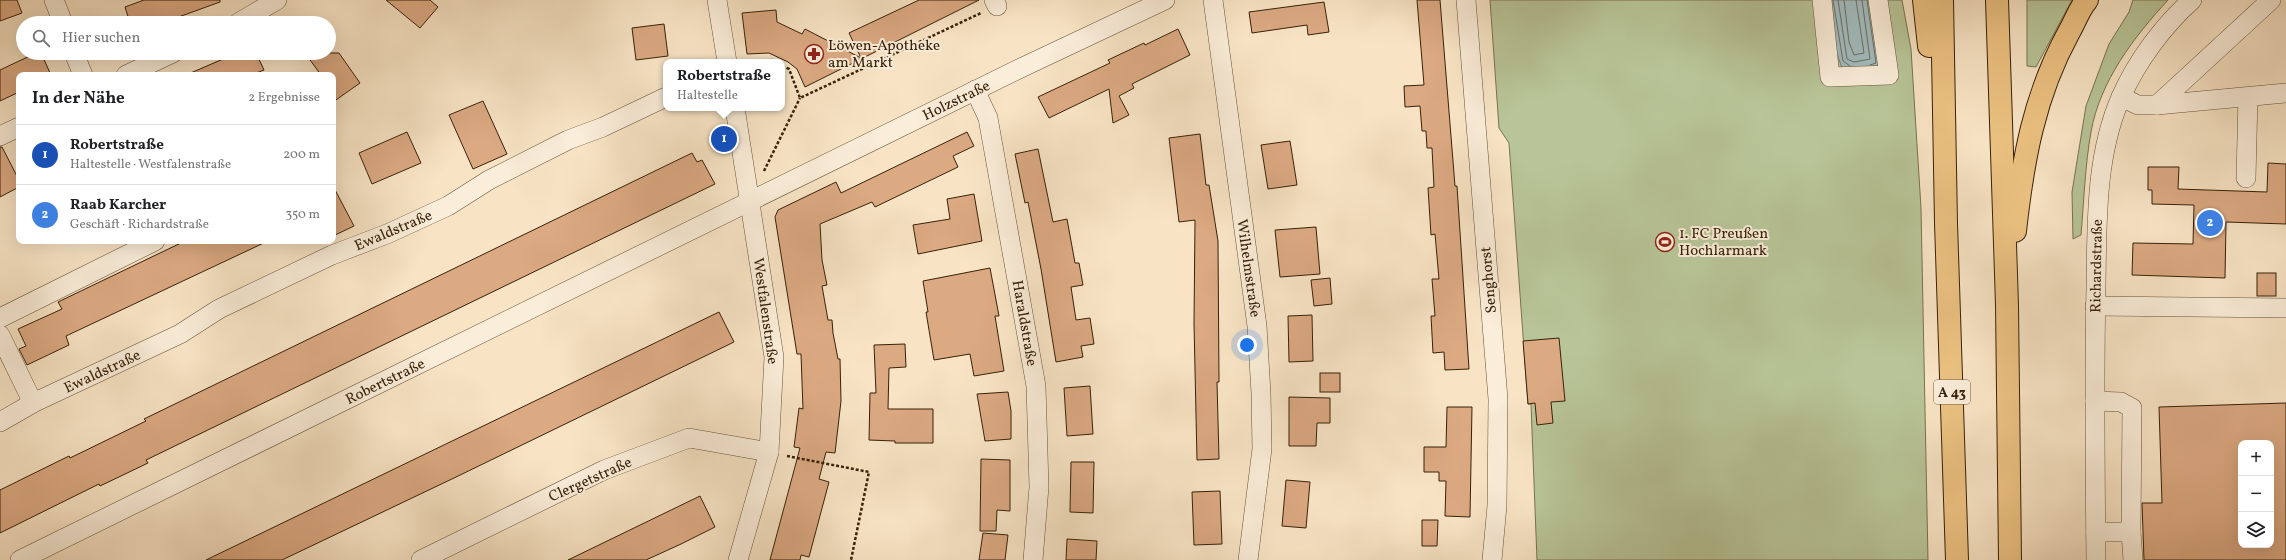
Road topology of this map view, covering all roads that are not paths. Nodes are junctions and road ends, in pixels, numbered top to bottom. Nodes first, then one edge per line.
1 (54, 0) edge
2 (277, 0) edge
3 (717, 0) edge
4 (1165, 0) edge
5 (1213, 0) edge
6 (1466, 0) edge
7 (1822, 0) edge
8 (1878, 0) edge
9 (1924, 0) edge
10 (1942, 0) edge
11 (1997, 0) edge
12 (2087, 0) edge
13 (2192, 0) edge
14 (2271, 0) edge
15 (1146, 4) edge
16 (60, 16) edge
17 (250, 16) edge
18 (727, 59) edge
19 (77, 60) edge
20 (158, 60) edge
21 (82, 72) edge
22 (132, 72) edge
23 (975, 90) junction
24 (2286, 93) edge
25 (2120, 97) junction
26 (2248, 97) junction
27 (663, 98) edge
28 (2157, 105) junction
29 (735, 111) edge
30 (16, 128) edge
31 (0, 136) edge
32 (2246, 178) dead end
33 (749, 202) junction
34 (1946, 223) junction
35 (149, 244) edge
36 (2007, 305) junction
37 (2095, 306) junction
38 (2286, 308) edge
39 (0, 318) edge
40 (0, 335) edge
41 (2095, 401) junction
42 (33, 403) junction
43 (0, 422) edge
44 (769, 452) junction
45 (2096, 532) junction
46 (2131, 532) junction
47 (20, 560) edge
48 (421, 560) edge
49 (738, 560) edge
50 (1033, 560) edge
51 (1248, 560) edge
52 (1492, 560) edge
53 (1957, 560) edge
54 (2010, 560) edge
55 (2096, 560) edge
56 (2133, 560) edge

1 - 16 street
2 - 17 street
3 - 18 street
4 - 15 street, Holzstraße
5 - 51 street, Wilhelmstraße
6 - 52 street, Senghorst
7 - 8 street
9 - 34 highway
10 - 34 highway, A 43
11 - 36 highway
12 - 36 highway
13 - 25 street, Richardstraße
14 - 28 street
15 - 23 street, Holzstraße
19 - 21 street
20 - 22 street
23 - 33 street, Holzstraße
23 - 50 street, Haraldstraße
24 - 26 street
25 - 28 street
25 - 37 street, Richardstraße
26 - 28 street
26 - 32 street
27 - 42 street, Ewaldstraße
29 - 33 street, Westfalenstraße
30 - 31 street
33 - 44 street, Westfalenstraße
33 - 47 street, Robertstraße
34 - 53 highway, A 43
35 - 39 street
36 - 54 highway
37 - 38 street
37 - 41 street, Richardstraße
40 - 42 street
41 - 45 street, Richardstraße
41 - 46 street
42 - 43 street, Ewaldstraße
44 - 48 street, Clergetstraße
44 - 49 street, Westfalenstraße
45 - 46 street
45 - 55 street, Richardstraße
46 - 56 street

